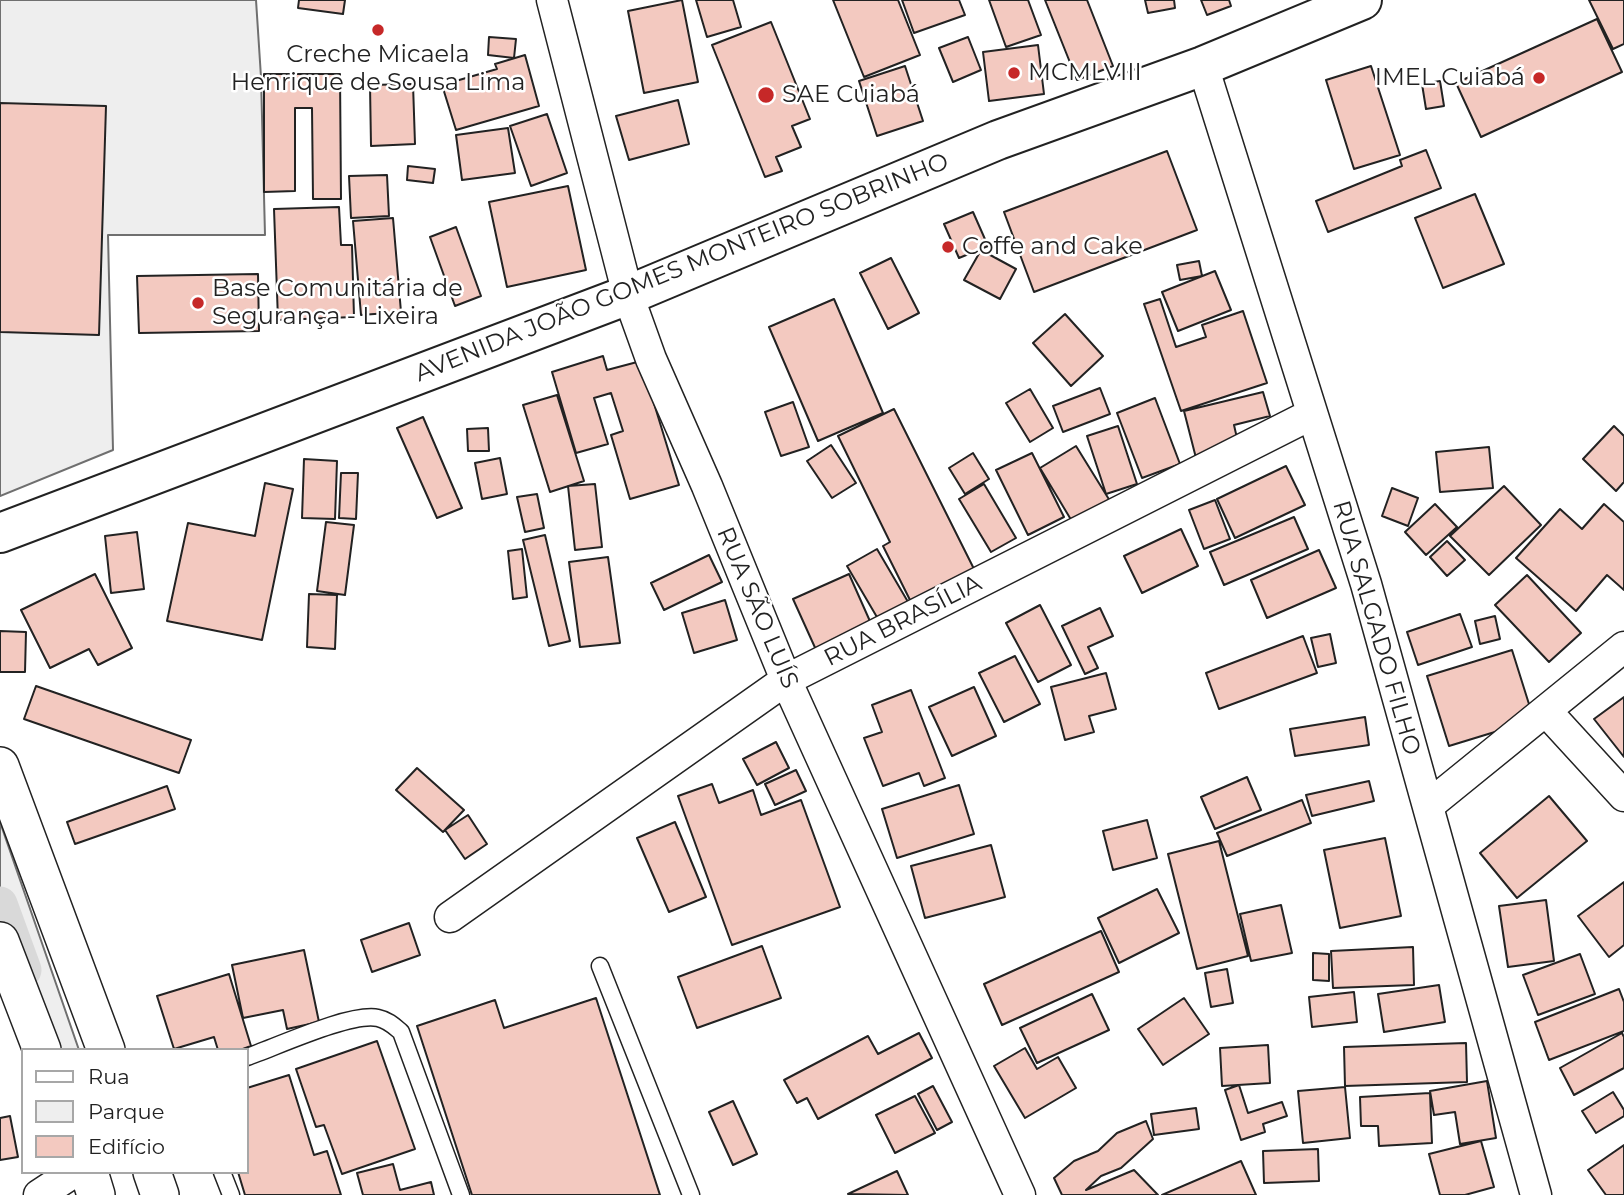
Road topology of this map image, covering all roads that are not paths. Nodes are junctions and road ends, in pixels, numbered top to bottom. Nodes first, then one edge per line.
1 (552, 0) edge
2 (1361, 0) edge
3 (1203, 66) junction
4 (628, 295) junction
5 (1312, 414) junction
6 (0, 533) edge
7 (1624, 647) edge
8 (786, 680) junction
9 (1547, 712) junction
10 (0, 765) edge
11 (1624, 796) edge
12 (1428, 806) junction
13 (450, 917) dead end
14 (0, 941) edge
15 (600, 966) dead end
16 (41, 1048) edge
17 (106, 1048) edge
18 (248, 1057) edge
19 (71, 1174) edge
20 (90, 1174) edge
21 (153, 1174) edge
22 (223, 1174) edge
23 (39, 1195) edge
24 (96, 1195) edge
25 (160, 1195) edge
26 (231, 1195) edge
27 (461, 1195) edge
28 (691, 1195) edge
29 (1020, 1195) edge
30 (1536, 1195) edge

1 - 4 street, RUA SÃO LUÍS
2 - 3 main road, AVENIDA JOÃO GOMES MONTEIRO SOBRINHO
3 - 4 main road, AVENIDA JOÃO GOMES MONTEIRO SOBRINHO
3 - 5 street, RUA SALGADO FILHO
4 - 6 main road, AVENIDA JOÃO GOMES MONTEIRO SOBRINHO
4 - 8 street, RUA SÃO LUÍS
5 - 8 street, RUA BRASÍLIA
5 - 12 street, RUA SALGADO FILHO
7 - 9 street
8 - 13 street, RUA BRASÍLIA
8 - 29 street, RUA SÃO LUÍS
9 - 11 street
9 - 12 street
10 - 17 street
12 - 30 street, RUA SALGADO FILHO
14 - 16 street
15 - 28 lane
18 - 27 lane
19 - 23 street
20 - 24 street
21 - 25 street
22 - 26 lane

